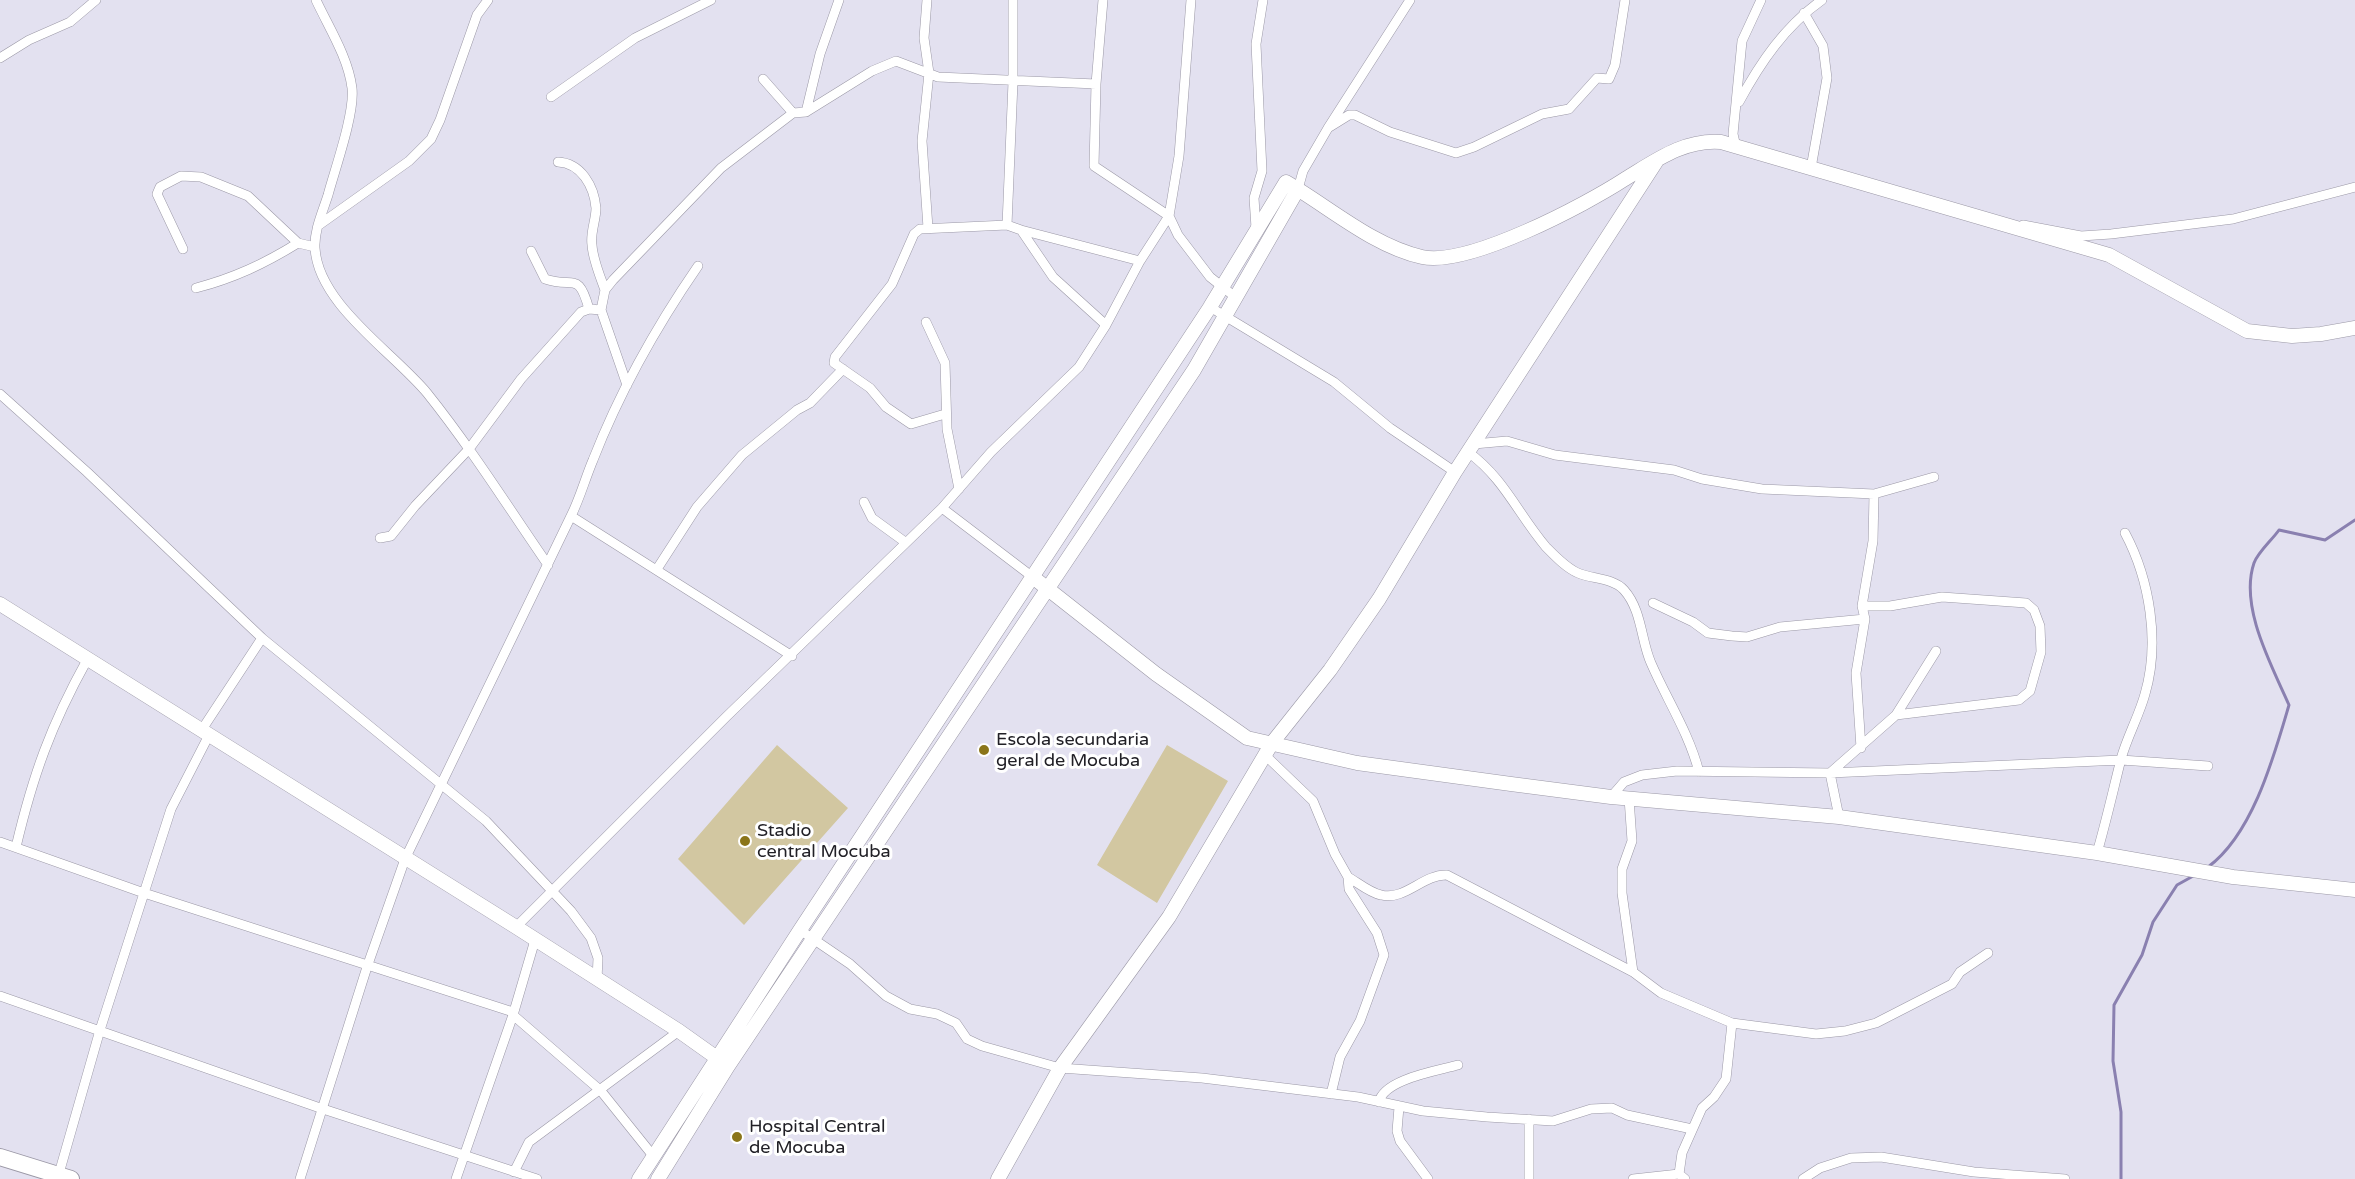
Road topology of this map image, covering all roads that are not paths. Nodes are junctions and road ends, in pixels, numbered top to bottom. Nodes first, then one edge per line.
1 (96, 0) edge
2 (316, 0) edge
3 (488, 0) edge
4 (711, 0) edge
5 (839, 0) edge
6 (927, 0) edge
7 (1013, 0) edge
8 (1104, 0) edge
9 (1191, 0) edge
10 (1263, 0) edge
11 (1410, 0) edge
12 (1625, 0) edge
13 (1761, 0) edge
14 (1822, 0) edge
15 (1804, 13) junction
16 (0, 58) edge
17 (929, 74) junction
18 (763, 79) dead end
19 (1013, 82) junction
20 (1096, 84) junction
21 (551, 97) dead end
22 (1737, 107) junction
23 (806, 112) junction
24 (793, 113) junction
25 (1328, 128) junction
26 (1736, 147) junction
27 (1660, 158) junction
28 (558, 162) dead end
29 (1811, 168) junction
30 (1292, 185) junction
31 (2355, 187) edge
32 (1169, 216) junction
33 (318, 225) junction
34 (1007, 225) junction
35 (928, 228) junction
36 (2009, 228) junction
37 (1021, 230) junction
38 (1256, 231) junction
39 (298, 243) junction
40 (315, 247) junction
41 (183, 249) dead end
42 (531, 251) dead end
43 (1140, 261) junction
44 (698, 266) dead end
45 (1222, 287) junction
46 (196, 288) dead end
47 (604, 290) junction
48 (1234, 296) junction
49 (1210, 307) junction
50 (590, 309) junction
51 (601, 310) junction
52 (1224, 316) junction
53 (926, 322) dead end
54 (1106, 325) junction
55 (2355, 328) edge
56 (1172, 364) junction
57 (843, 369) junction
58 (1194, 370) junction
59 (627, 385) junction
60 (0, 394) edge
61 (945, 414) junction
62 (1471, 448) junction
63 (469, 450) junction
64 (1455, 472) junction
65 (1935, 477) dead end
66 (959, 489) junction
67 (1874, 494) junction
68 (864, 502) dead end
69 (942, 508) junction
70 (572, 516) junction
71 (2125, 533) dead end
72 (380, 538) dead end
73 (905, 542) junction
74 (548, 565) junction
75 (657, 568) junction
76 (1034, 578) junction
77 (1048, 589) junction
78 (1653, 603) dead end
79 (1862, 606) junction
80 (1, 608) edge
81 (1865, 619) junction
82 (262, 638) junction
83 (1936, 651) dead end
84 (792, 656) junction
85 (87, 660) junction
86 (1896, 715) junction
87 (205, 734) junction
88 (1861, 748) junction
89 (1269, 749) junction
90 (2121, 760) junction
91 (2208, 766) dead end
92 (1699, 772) junction
93 (1830, 773) junction
94 (897, 783) junction
95 (442, 788) junction
96 (911, 793) junction
97 (1611, 797) junction
98 (1629, 798) junction
99 (1839, 817) junction
100 (0, 842) edge
101 (16, 847) junction
102 (2097, 853) junction
103 (405, 859) junction
104 (1348, 877) junction
105 (552, 890) junction
106 (2355, 890) edge
107 (144, 893) junction
108 (516, 927) junction
109 (800, 930) junction
110 (814, 939) junction
111 (535, 940) junction
112 (1988, 953) dead end
113 (367, 966) junction
114 (1633, 972) junction
115 (597, 980) junction
116 (0, 996) edge
117 (513, 1014) junction
118 (1732, 1023) junction
119 (100, 1030) junction
120 (679, 1031) junction
121 (722, 1062) junction
122 (1458, 1065) dead end
123 (1060, 1068) junction
124 (601, 1091) junction
125 (1331, 1094) junction
126 (1379, 1102) junction
127 (1399, 1107) junction
128 (320, 1108) junction
129 (1529, 1119) junction
130 (1692, 1129) junction
131 (463, 1156) junction
132 (0, 1157) edge
133 (654, 1157) junction
134 (514, 1172) junction
135 (1682, 1176) edge
136 (62, 1178) edge
137 (641, 1178) edge
138 (659, 1178) edge
139 (300, 1179) edge
140 (456, 1179) edge
141 (537, 1179) edge
142 (998, 1179) edge
143 (1428, 1179) edge
144 (1529, 1179) edge
145 (1633, 1179) edge
146 (1803, 1179) edge
147 (2066, 1179) edge

1 - 16 street
2 - 33 street
3 - 33 street
4 - 21 street
5 - 23 street
6 - 17 street
7 - 19 street
8 - 20 street
9 - 32 street
10 - 38 street
11 - 25 street
12 - 25 street
13 - 22 street
14 - 15 street
15 - 22 street
15 - 29 street
17 - 19 street
17 - 23 street
17 - 35 street
18 - 24 street
19 - 20 street
19 - 34 street
20 - 32 street
22 - 26 street
23 - 24 street
24 - 47 street
25 - 30 street
26 - 27 street
26 - 29 street
27 - 30 street
27 - 62 street
28 - 47 street
29 - 36 street
30 - 38 street
30 - 48 street
31 - 36 street
32 - 43 street
32 - 45 street
33 - 40 street
34 - 35 street
34 - 37 street
35 - 57 street
36 - 55 street
37 - 43 street
37 - 54 street
38 - 45 street
39 - 40 street
39 - 41 street
39 - 46 street
40 - 63 street
42 - 50 street
43 - 54 street
44 - 59 street
45 - 48 street
45 - 49 street
47 - 51 street
48 - 52 street
49 - 52 street
49 - 56 street
50 - 51 street
50 - 63 street
51 - 59 street
52 - 58 street
52 - 64 street
53 - 61 street
54 - 66 street
56 - 58 street
56 - 76 street
57 - 61 street
57 - 75 street
58 - 77 street
59 - 70 street
60 - 82 street
61 - 66 street
62 - 64 street
62 - 67 street
62 - 92 street
63 - 72 street
63 - 74 street
64 - 89 street
65 - 67 street
66 - 69 street
67 - 79 street
68 - 73 street
69 - 73 street
69 - 76 street
70 - 74 street
70 - 75 street
71 - 90 street
73 - 84 street
74 - 95 street
75 - 84 street
76 - 77 street
76 - 94 street
77 - 89 street
77 - 96 street
78 - 81 street
79 - 81 street
79 - 86 street
80 - 85 street
81 - 88 street
82 - 87 street
82 - 95 street
83 - 86 street
84 - 105 street
85 - 87 street
85 - 101 street
86 - 88 street
87 - 103 street
87 - 107 street
88 - 93 street
89 - 97 street
89 - 104 street
89 - 123 street
90 - 91 street
90 - 93 street
90 - 102 street
92 - 93 street
92 - 97 street
93 - 99 street
94 - 96 street
94 - 109 street
95 - 103 street
95 - 105 street
96 - 110 street
97 - 98 street
98 - 99 street
98 - 114 street
99 - 102 street
100 - 101 street
101 - 107 street
102 - 106 street
103 - 108 street
103 - 113 street
104 - 114 street
104 - 125 street
105 - 108 street
105 - 115 street
107 - 113 street
107 - 119 street
108 - 111 street
109 - 110 street
109 - 121 street
110 - 121 street
110 - 123 street
111 - 115 street
111 - 117 street
112 - 118 street
113 - 117 street
113 - 128 street
114 - 118 street
115 - 120 street
116 - 119 street
117 - 124 street
117 - 131 street
118 - 130 street
119 - 128 street
119 - 136 street
120 - 121 street
120 - 124 street
121 - 133 street
121 - 138 street
122 - 126 street
123 - 125 street
123 - 142 street
124 - 133 street
124 - 134 street
125 - 126 street
126 - 127 street
127 - 129 street
127 - 143 street
128 - 131 street
128 - 139 street
129 - 130 street
129 - 144 street
130 - 135 street
131 - 134 street
131 - 140 street
132 - 136 highway
133 - 137 street
133 - 138 street
134 - 141 street
135 - 145 street
146 - 147 street

